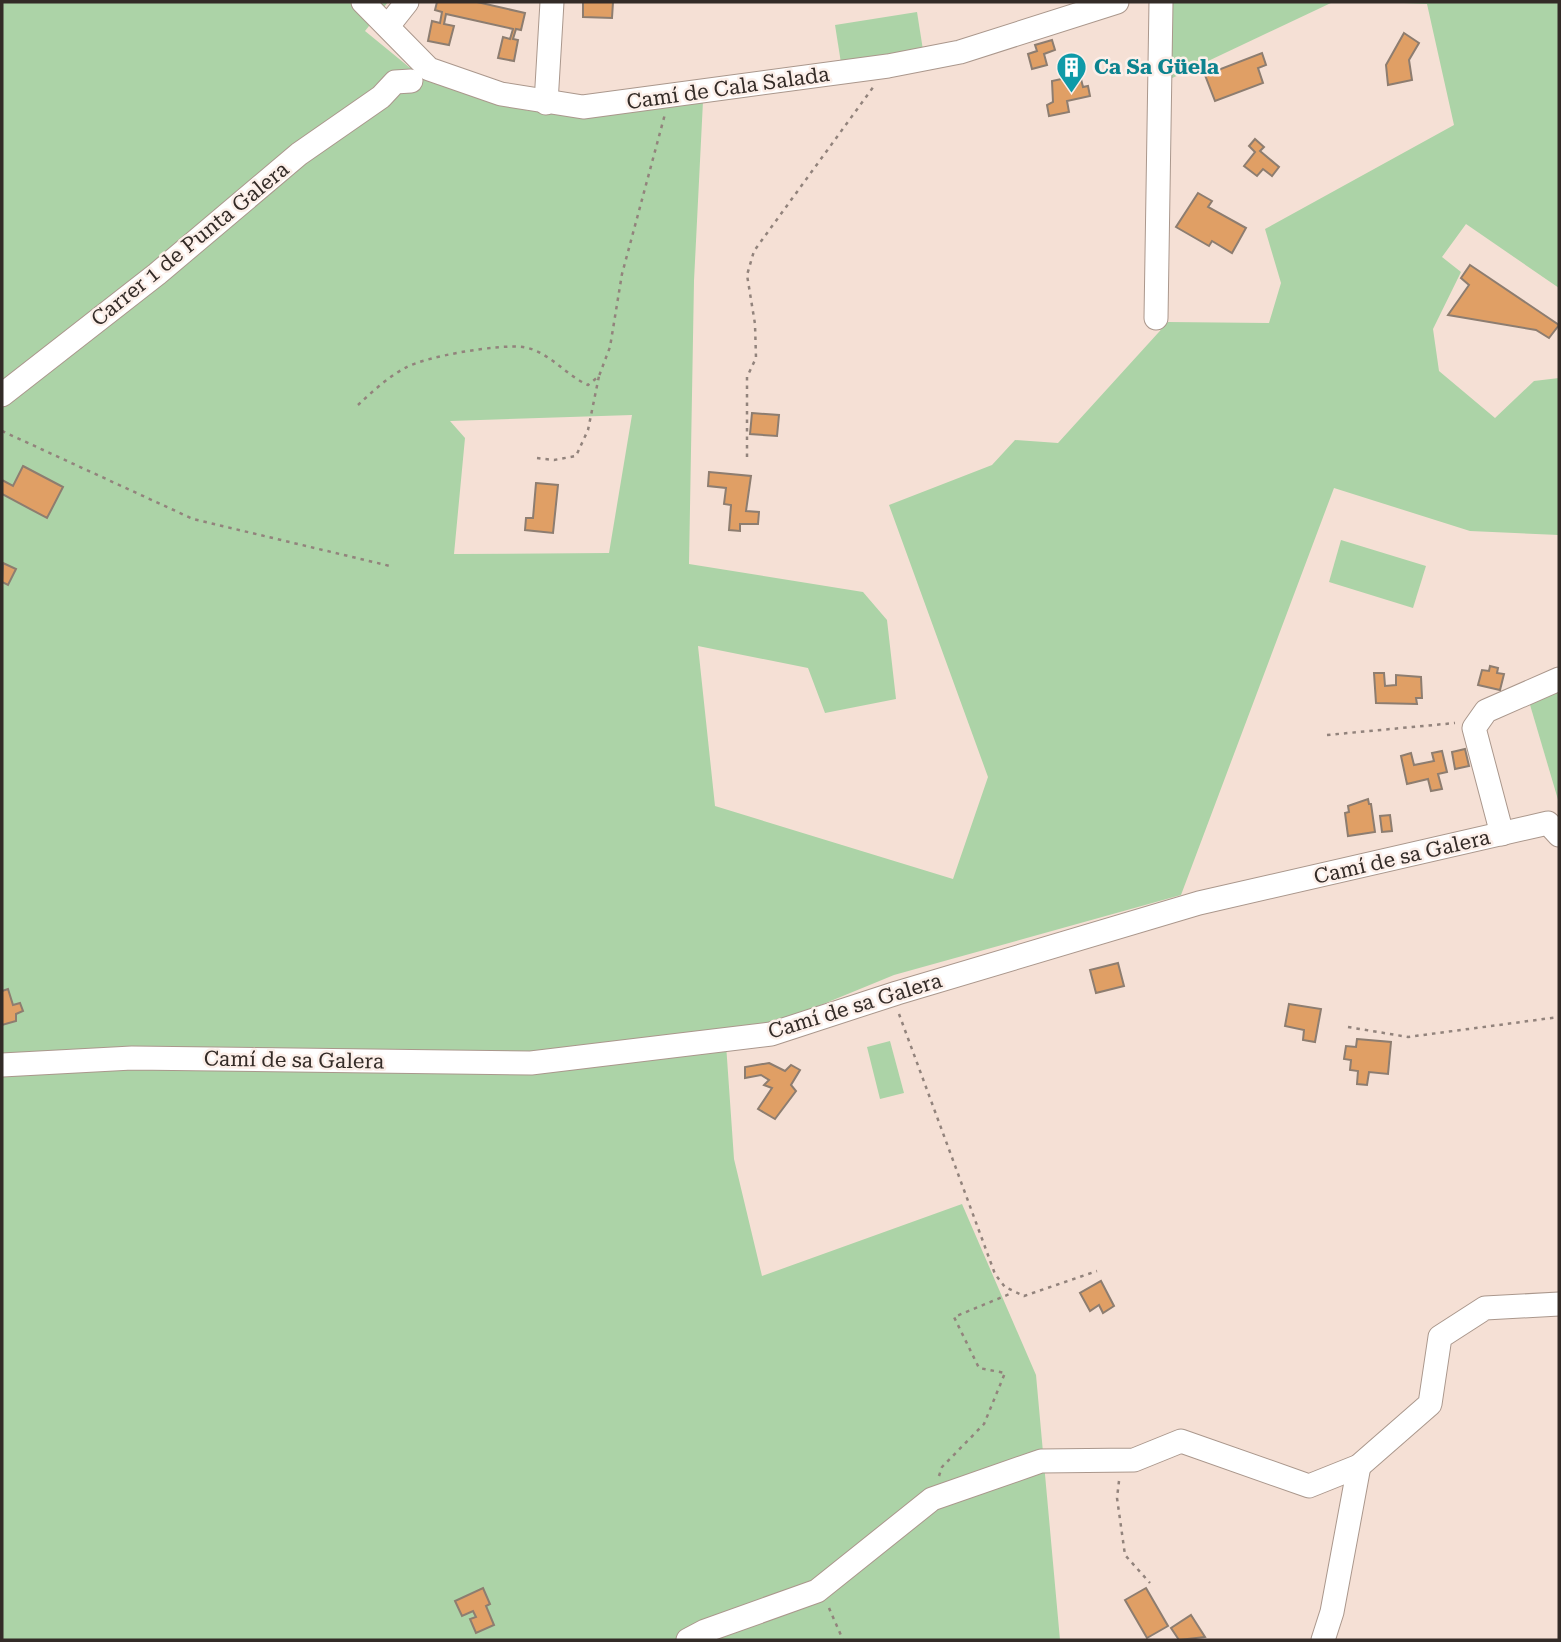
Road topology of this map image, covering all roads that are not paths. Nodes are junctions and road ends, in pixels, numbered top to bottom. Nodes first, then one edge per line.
1 (362, 2) edge
2 (407, 2) edge
3 (552, 2) edge
4 (1117, 2) edge
5 (1161, 2) edge
6 (388, 26) junction
7 (420, 75) junction
8 (546, 103) junction
9 (1156, 318) dead end
10 (2, 395) edge
11 (1559, 679) edge
12 (1502, 834) junction
13 (1559, 835) edge
14 (2, 1065) edge
15 (1559, 1304) edge
16 (1359, 1466) junction
17 (688, 1640) edge
18 (1323, 1640) edge

1 - 6 street, Camí de Cala Salada
2 - 6 street
3 - 8 street
4 - 8 street, Camí de Cala Salada
5 - 9 street
6 - 7 street, Camí de Cala Salada
7 - 8 street, Camí de Cala Salada
7 - 10 street, Carrer 1 de Punta Galera
11 - 12 street
12 - 13 street, Camí de sa Galera
12 - 14 street, Camí de sa Galera
15 - 16 street
16 - 17 street
16 - 18 street

